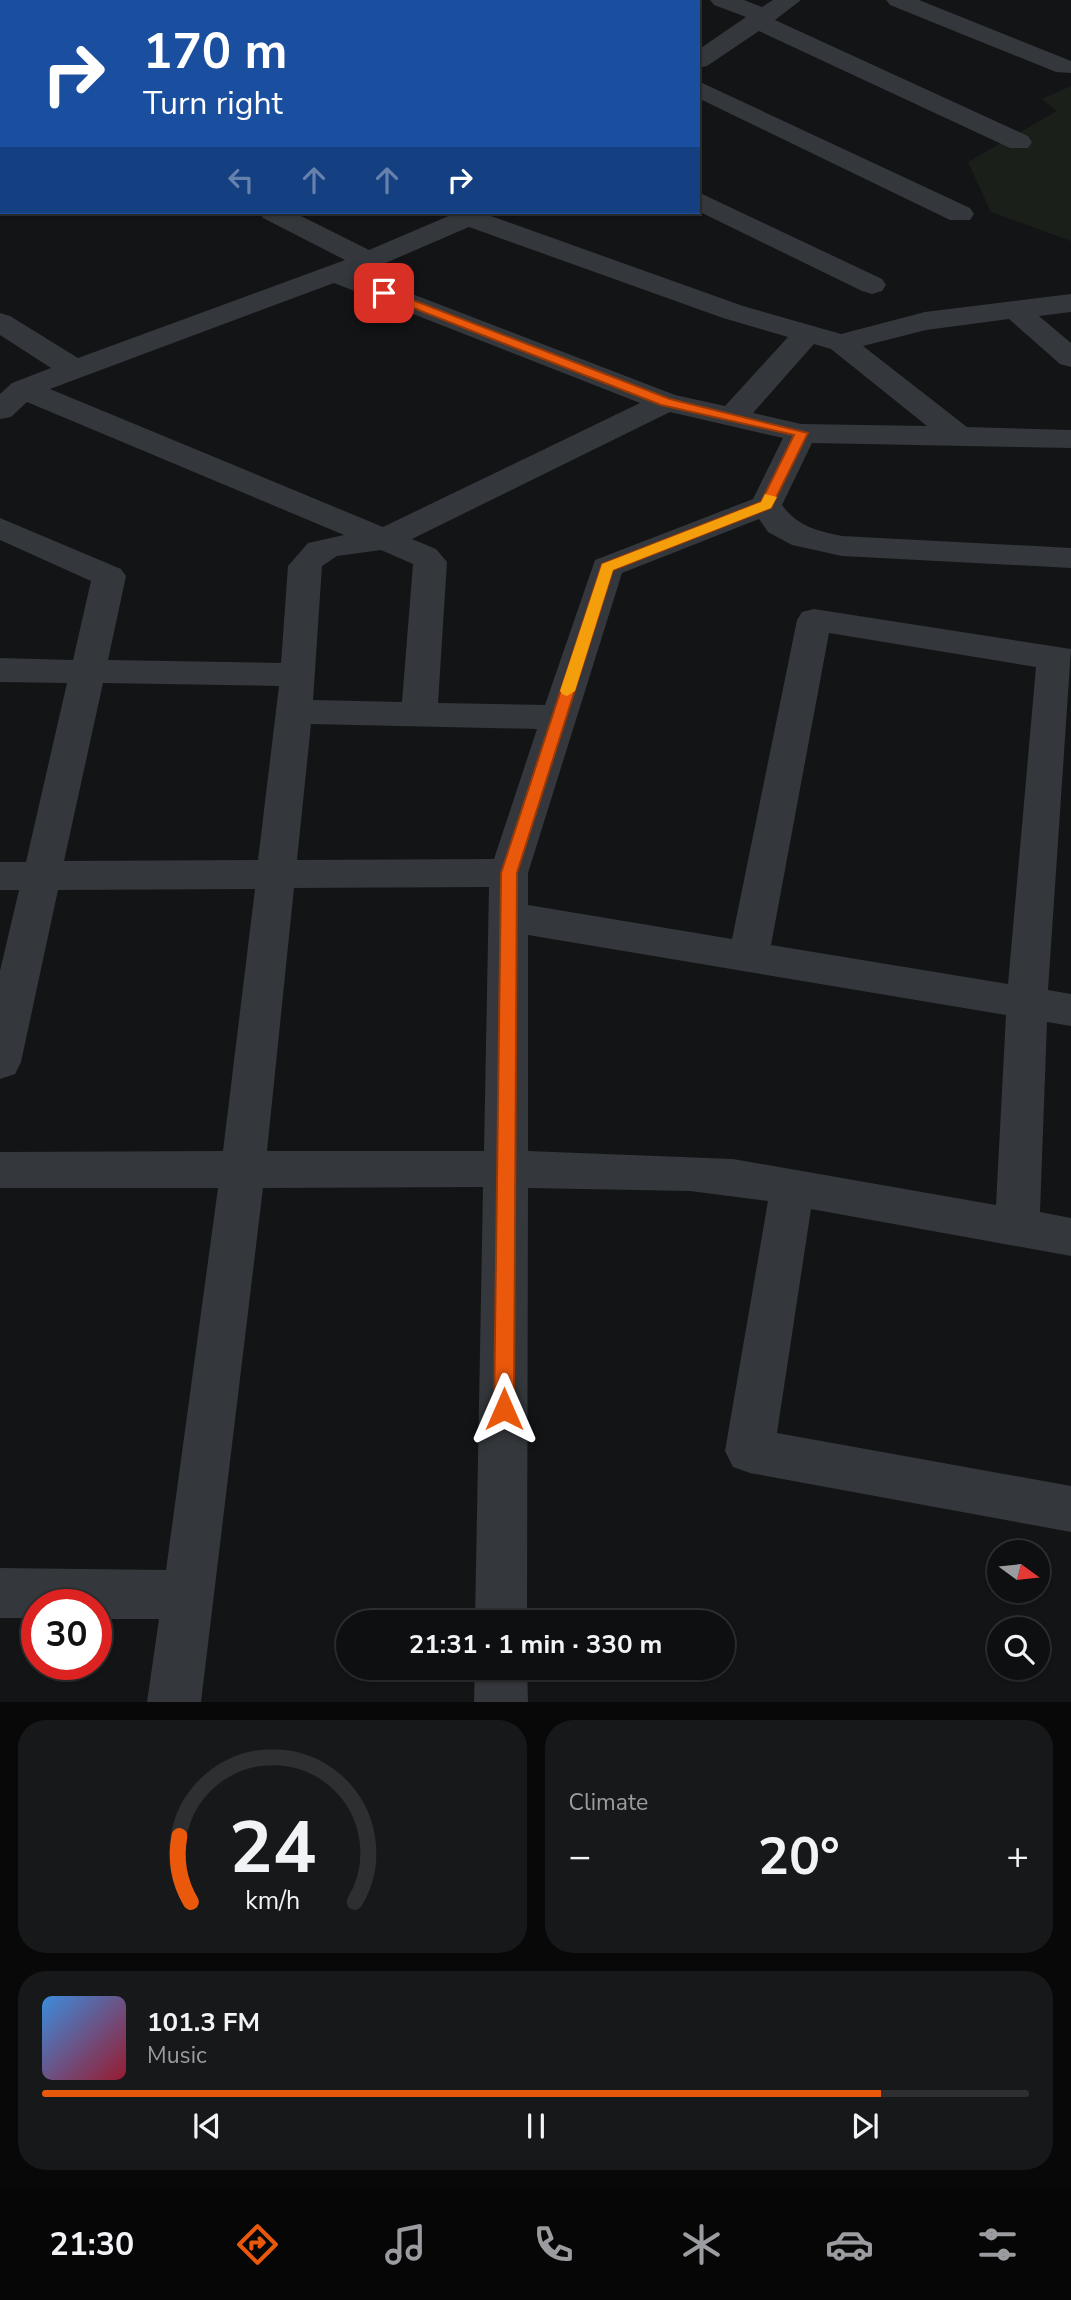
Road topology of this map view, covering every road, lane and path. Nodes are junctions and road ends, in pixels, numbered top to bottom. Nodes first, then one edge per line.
1 (722, 0) edge
2 (789, 0) edge
3 (898, 0) edge
4 (760, 18) junction
5 (700, 60) edge
6 (1065, 67) dead end
7 (700, 89) edge
8 (1018, 142) dead end
9 (700, 201) edge
10 (277, 214) edge
11 (960, 214) dead end
12 (475, 215) edge
13 (368, 261) junction
14 (333, 273) junction
15 (872, 285) dead end
16 (1071, 303) edge
17 (1015, 310) junction
18 (0, 322) edge
19 (807, 334) junction
20 (841, 343) junction
21 (1071, 358) edge
22 (75, 370) junction
23 (11, 399) edge
24 (666, 402) junction
25 (732, 417) junction
26 (802, 433) junction
27 (956, 434) junction
28 (1071, 439) edge
29 (766, 505) junction
30 (0, 528) edge
31 (382, 540) junction
32 (1071, 558) edge
33 (1063, 659) edge
34 (0, 670) edge
35 (87, 671) junction
36 (296, 693) junction
37 (419, 715) junction
38 (559, 717) junction
39 (509, 873) junction
40 (273, 874) junction
41 (0, 876) edge
42 (41, 876) junction
43 (509, 917) junction
44 (749, 956) junction
45 (1027, 1003) junction
46 (1071, 1010) edge
47 (0, 1062) edge
48 (243, 1169) junction
49 (506, 1169) junction
50 (0, 1170) edge
51 (792, 1188) junction
52 (1017, 1226) junction
53 (1071, 1237) edge
54 (1071, 1509) edge
55 (0, 1593) edge
56 (188, 1595) junction
57 (501, 1610) edge
58 (501, 1680) edge
59 (174, 1702) edge
60 (500, 1702) edge

1 - 4 street
2 - 4 street
3 - 6 street
4 - 5 street
4 - 8 street
7 - 11 street
9 - 15 street
10 - 13 street
12 - 13 street
12 - 19 street
13 - 14 street
14 - 22 street
14 - 24 street
16 - 17 street
17 - 20 street
17 - 21 street
18 - 22 street
19 - 20 street
19 - 25 street
20 - 27 street
22 - 23 street
23 - 31 street
24 - 25 street
24 - 31 street
25 - 26 street
26 - 27 street
26 - 29 street
27 - 28 street
29 - 32 street
29 - 38 street
30 - 35 street
31 - 36 street
31 - 37 street
33 - 44 street
33 - 45 street
34 - 35 street
35 - 36 street
35 - 42 street
36 - 37 street
36 - 40 street
37 - 38 street
38 - 39 street
39 - 40 street
39 - 43 street
40 - 42 street
40 - 48 street
41 - 42 street
42 - 47 street
43 - 44 street
43 - 49 street
44 - 45 street
45 - 46 street
45 - 52 street
48 - 49 street
48 - 50 street
48 - 56 street
49 - 51 street
49 - 57 street
51 - 52 street
51 - 54 street
52 - 53 street
55 - 56 street
56 - 59 street
58 - 60 street

